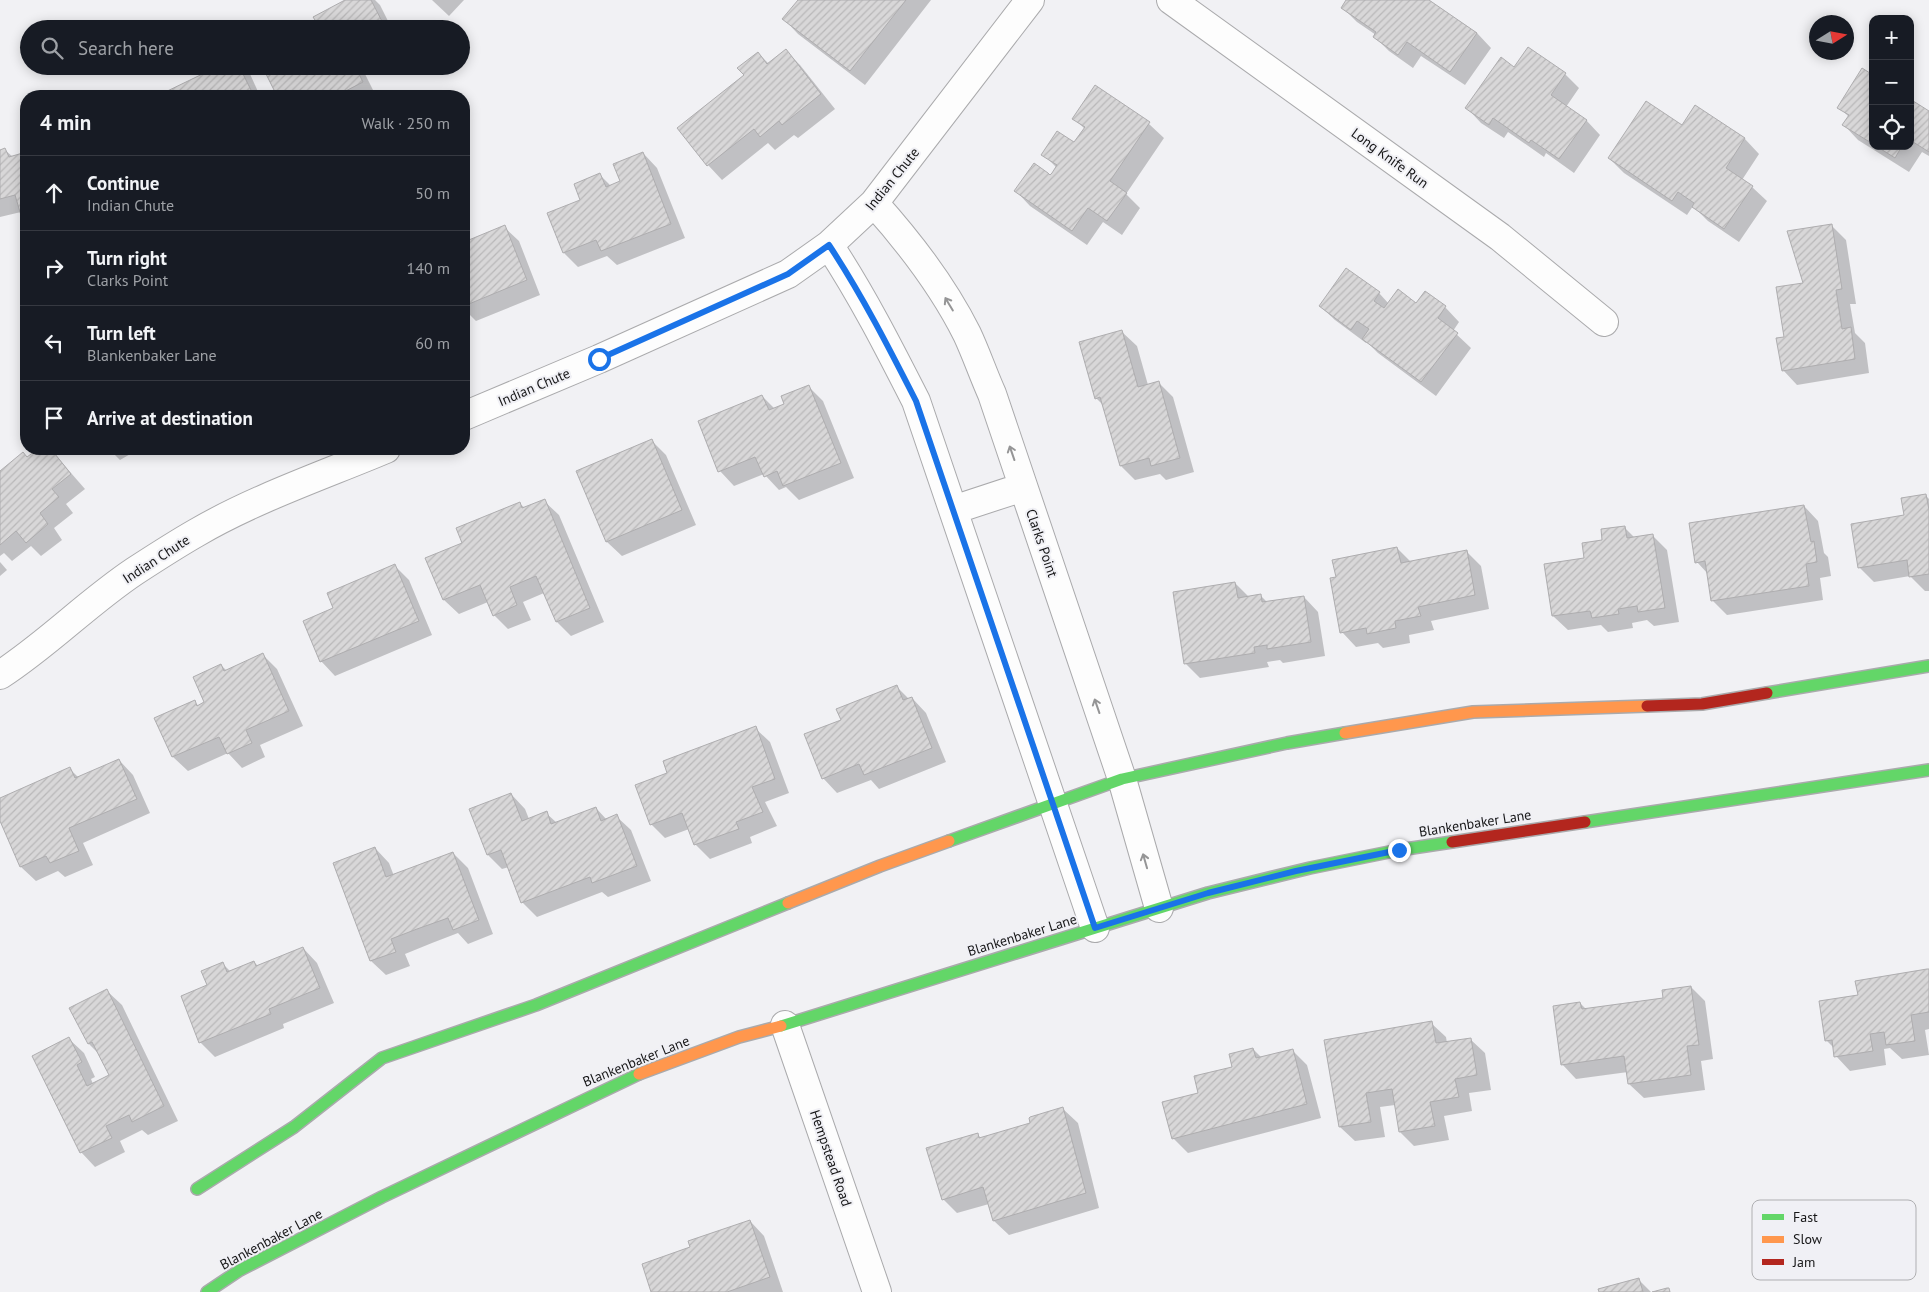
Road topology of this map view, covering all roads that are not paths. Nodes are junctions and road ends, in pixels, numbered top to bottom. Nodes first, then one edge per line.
1 (1030, 0) edge
2 (1171, 0) edge
3 (874, 203) junction
4 (829, 245) junction
5 (1604, 322) dead end
6 (470, 413) edge
7 (372, 455) edge
8 (1023, 487) junction
9 (953, 510) junction
10 (1929, 666) edge
11 (0, 675) edge
12 (1929, 770) edge
13 (1122, 780) junction
14 (1053, 804) junction
15 (1158, 908) junction
16 (1095, 928) junction
17 (785, 1025) junction
18 (197, 1189) dead end
19 (207, 1292) edge
20 (877, 1292) edge

1 - 3 street, Indian Chute
2 - 5 street, Long Knife Run
3 - 4 street, Indian Chute
8 -> 3 street, Clarks Point
4 - 6 street, Indian Chute
4 - 9 street
7 - 11 street, Indian Chute
8 - 9 street
13 -> 8 street, Clarks Point
9 - 14 street
10 - 13 street
12 - 15 street, Blankenbaker Lane
13 - 14 street
15 -> 13 street, Clarks Point
14 - 16 street
14 - 18 street
15 - 16 street, Blankenbaker Lane
16 - 17 street, Blankenbaker Lane
17 - 19 street, Blankenbaker Lane
17 - 20 street, Hempstead Road

